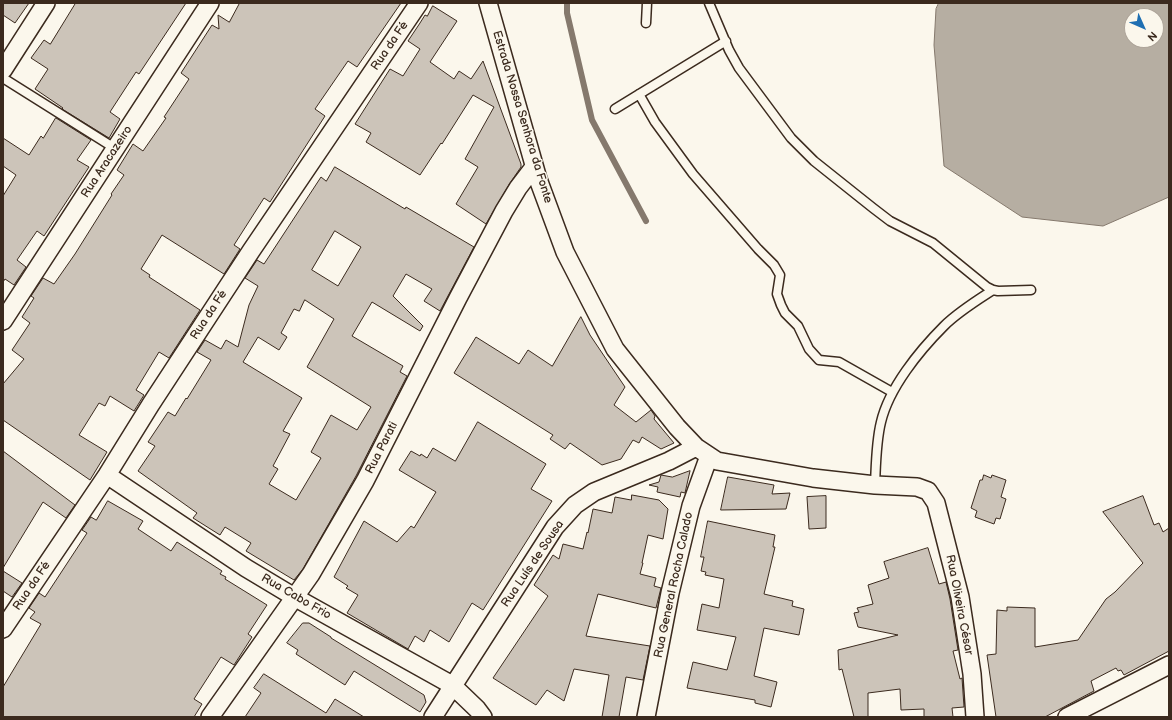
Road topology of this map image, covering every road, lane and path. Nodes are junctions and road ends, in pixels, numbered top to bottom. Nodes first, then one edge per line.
1 (46, 3) edge
2 (210, 3) edge
3 (419, 3) edge
4 (488, 3) edge
5 (647, 3) edge
6 (709, 3) edge
7 (646, 23) dead end
8 (726, 41) junction
9 (3, 70) edge
10 (3, 78) edge
11 (639, 94) junction
12 (615, 109) dead end
13 (116, 148) junction
14 (534, 167) junction
15 (993, 290) junction
16 (1031, 290) dead end
17 (3, 321) edge
18 (892, 392) junction
19 (702, 451) junction
20 (107, 475) junction
21 (875, 485) junction
22 (932, 496) joint
23 (296, 598) junction
24 (3, 629) edge
25 (1169, 666) edge
26 (452, 686) junction
27 (210, 717) edge
28 (433, 717) edge
29 (483, 717) edge
30 (646, 717) edge
31 (975, 717) edge
32 (1067, 717) edge

1 - 9 street
2 - 13 street, Rua Aracazeiro
3 - 20 street, Rua da Fé
4 - 14 street, Estrada Nossa Senhora da Fonte
5 - 7 lane
6 - 8 lane
8 - 11 lane
8 - 15 lane
10 - 13 lane
11 - 12 lane
11 - 18 lane
13 - 17 street, Rua Aracazeiro
14 - 19 street, Estrada Nossa Senhora da Fonte
14 - 23 street, Rua Parati
15 - 16 lane
15 - 18 lane
18 - 21 lane
19 - 21 street, Estrada Nossa Senhora da Fonte
19 - 26 street, Rua Luís de Sousa
19 - 30 street, Rua General Rocha Calado
20 - 23 street, Rua Cabo Frio
20 - 24 street, Rua da Fé
21 - 22 street, Estrada Nossa Senhora da Fonte
22 - 31 street, Rua Oliveira César
23 - 26 street, Rua Cabo Frio
23 - 27 street, Rua Parati
25 - 32 street
26 - 28 street, Rua Luís de Sousa
26 - 29 street, Rua Cabo Frio

